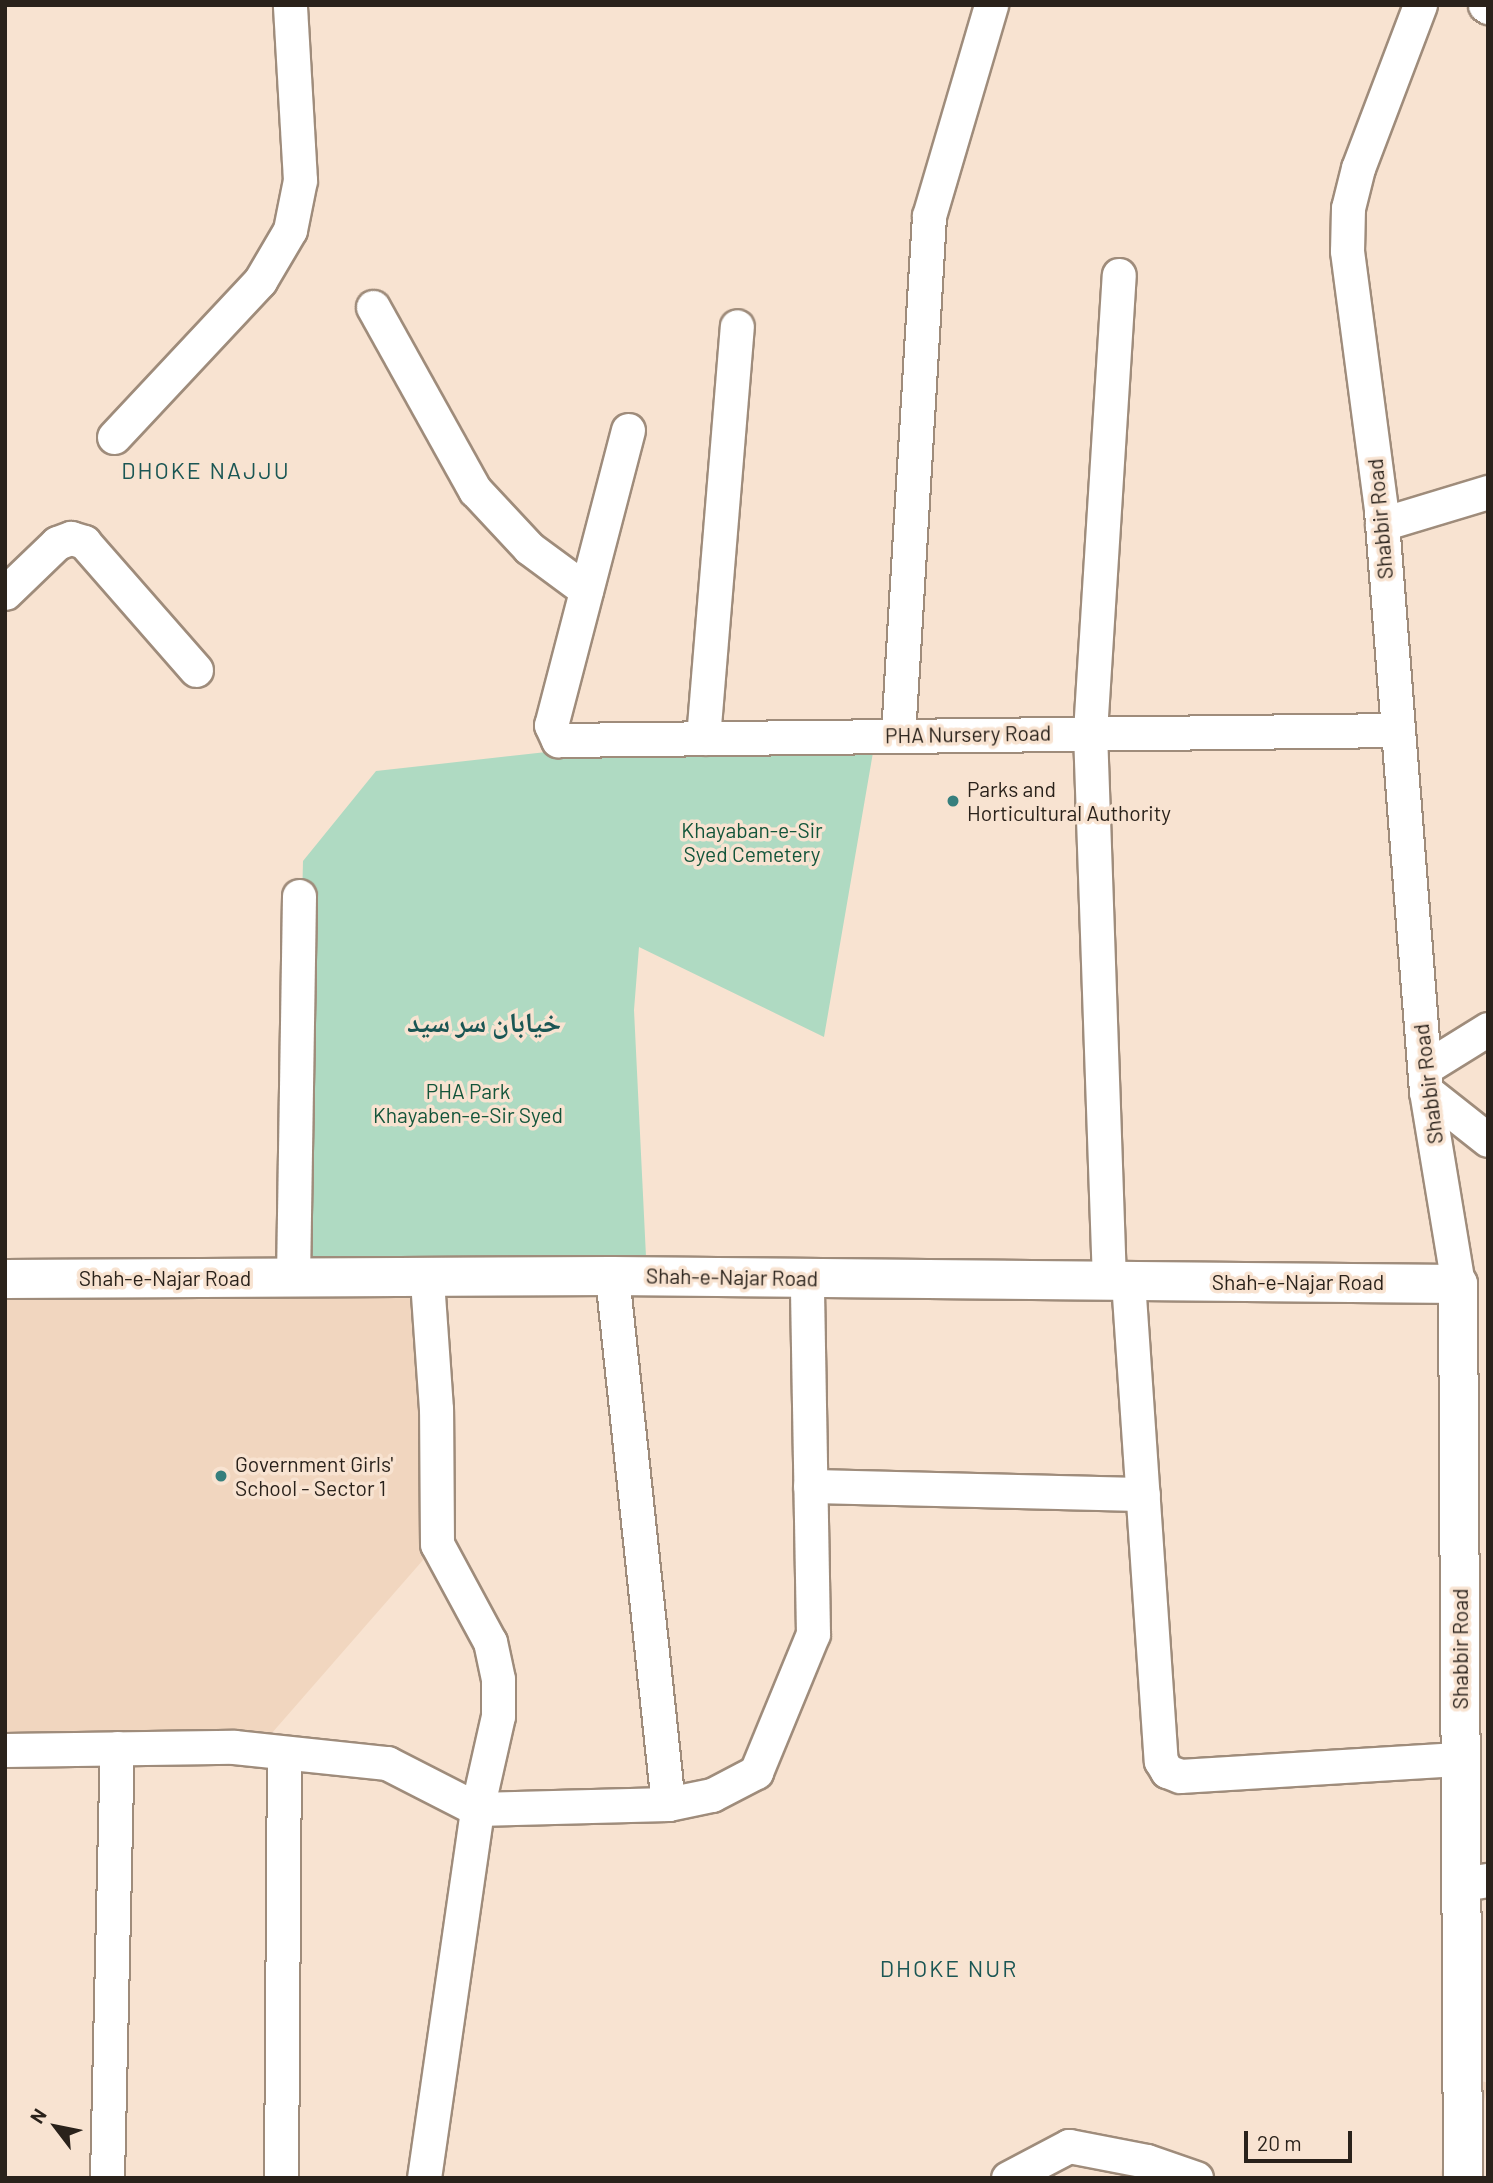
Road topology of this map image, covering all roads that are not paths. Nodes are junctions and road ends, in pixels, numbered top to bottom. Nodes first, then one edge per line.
1 (290, 5) edge
2 (991, 5) edge
3 (1420, 5) edge
4 (1119, 275) dead end
5 (373, 307) dead end
6 (737, 326) dead end
7 (628, 430) dead end
8 (114, 437) dead end
9 (1488, 492) edge
10 (1382, 524) junction
11 (586, 590) junction
12 (5, 593) edge
13 (196, 670) dead end
14 (1395, 730) junction
15 (1090, 732) junction
16 (898, 735) junction
17 (703, 738) junction
18 (299, 896) dead end
19 (1488, 1029) edge
20 (1425, 1079) junction
21 (1488, 1140) edge
22 (612, 1276) junction
23 (293, 1278) junction
24 (807, 1278) junction
25 (5, 1279) edge
26 (427, 1279) junction
27 (1119, 1281) junction
28 (1458, 1284) junction
29 (810, 1486) junction
30 (1143, 1494) junction
31 (117, 1748) junction
32 (5, 1750) edge
33 (284, 1753) junction
34 (1461, 1759) junction
35 (668, 1804) junction
36 (477, 1809) junction
37 (1475, 1882) edge
38 (1133, 2168) edge
39 (107, 2178) edge
40 (281, 2178) edge
41 (424, 2178) edge
42 (1008, 2178) edge
43 (1195, 2178) edge
44 (1463, 2178) edge

1 - 8 street
2 - 16 street
3 - 10 street, Shabbir Road
4 - 15 street
5 - 11 street
6 - 17 street
7 - 11 street
9 - 10 street
10 - 14 street, Shabbir Road
11 - 17 street, PHA Nursery Road
12 - 13 street
14 - 15 street, PHA Nursery Road
14 - 20 street, Shabbir Road
15 - 16 street, PHA Nursery Road
15 - 27 street
16 - 17 street, PHA Nursery Road
18 - 23 street
19 - 20 street
20 - 21 street
20 - 28 street, Shabbir Road
22 - 24 street, Shah-e-Najar Road
22 - 26 street, Shah-e-Najar Road
22 - 35 street
23 - 25 street, Shah-e-Najar Road
23 - 26 street, Shah-e-Najar Road
24 - 27 street, Shah-e-Najar Road
24 - 29 street
26 - 36 street
27 - 28 street, Shah-e-Najar Road
27 - 30 street
28 - 34 street, Shabbir Road
29 - 30 street
29 - 35 street
30 - 34 street
31 - 32 street
31 - 33 street
31 - 39 street
33 - 36 street
33 - 40 street
34 - 37 street, Shabbir Road
35 - 36 street
36 - 41 street
37 - 44 street, Shabbir Road
38 - 42 street
38 - 43 street

